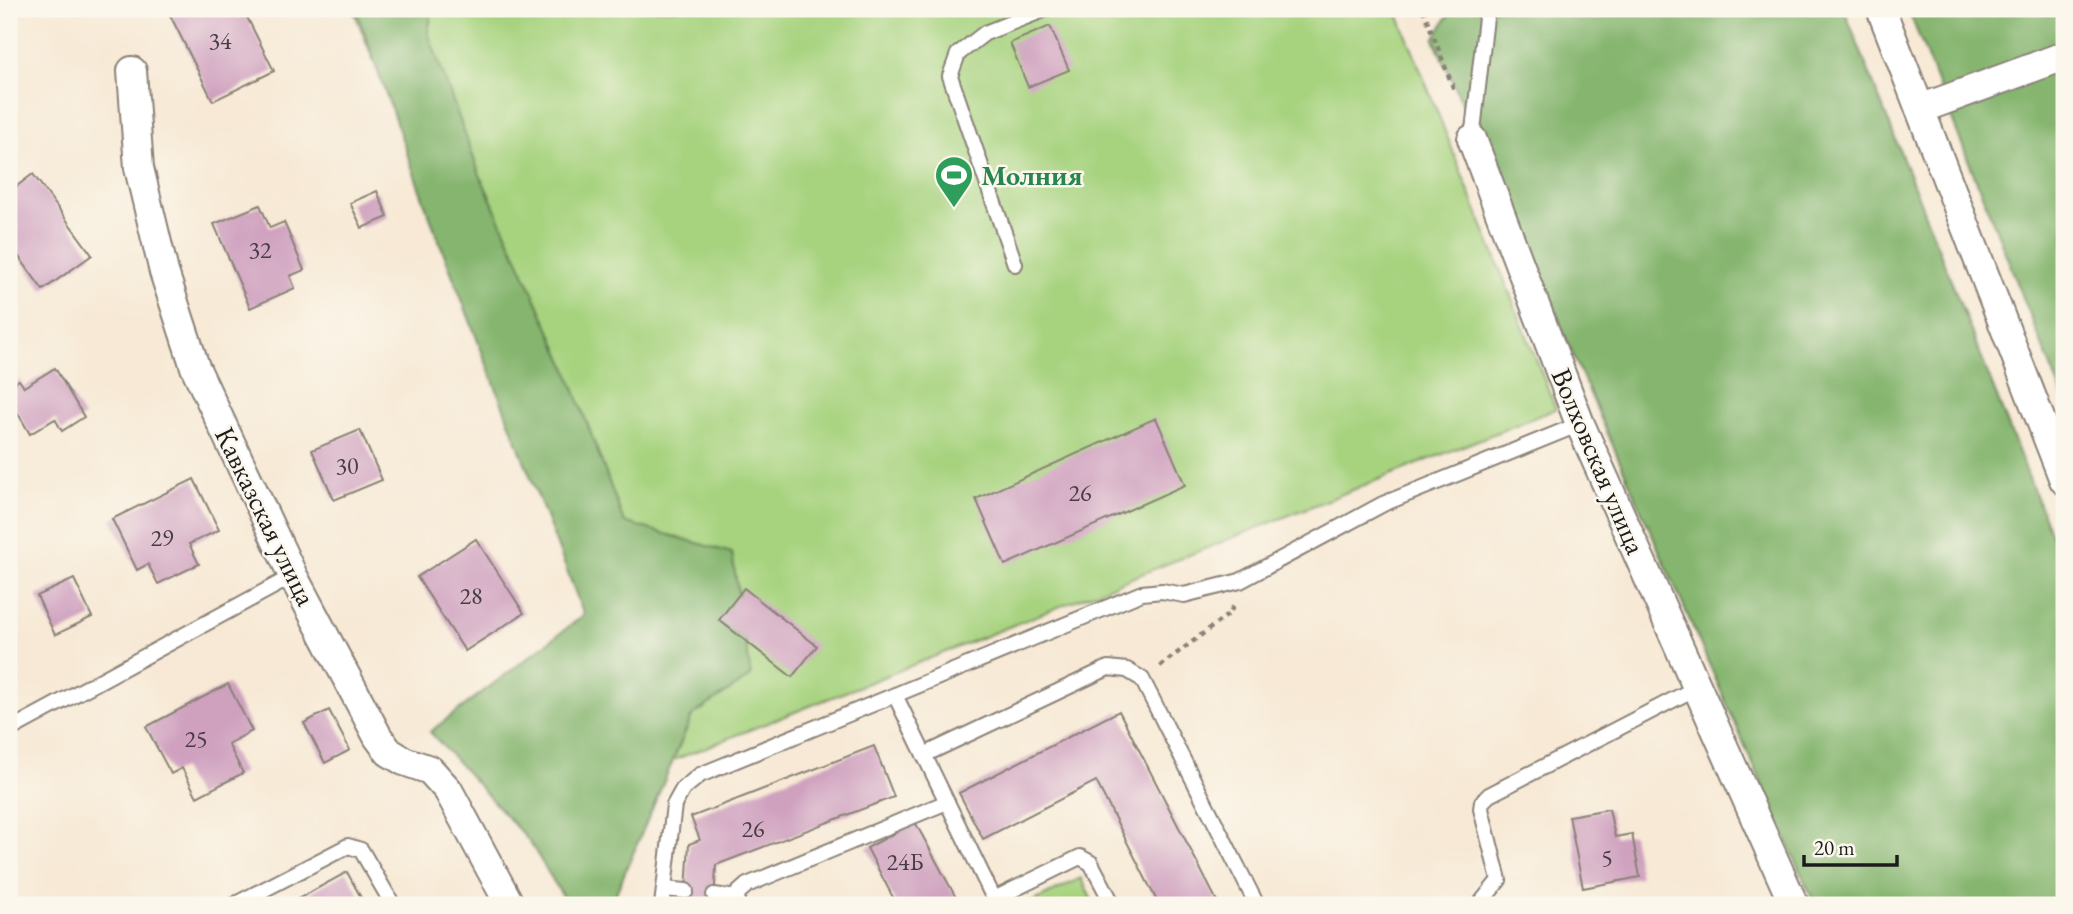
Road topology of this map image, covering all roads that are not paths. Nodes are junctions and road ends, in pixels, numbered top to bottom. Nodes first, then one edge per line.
1 (1046, 9) edge
2 (1487, 9) edge
3 (1881, 9) edge
4 (2064, 57) edge
5 (132, 72) dead end
6 (1920, 109) junction
7 (1472, 139) joint
8 (1015, 264) dead end
9 (1580, 424) junction
10 (2064, 480) edge
11 (293, 576) junction
12 (1698, 687) junction
13 (895, 695) junction
14 (9, 730) edge
15 (924, 755) junction
16 (947, 802) junction
17 (664, 889) junction
18 (686, 891) dead end
19 (714, 895) dead end
20 (736, 902) edge
21 (995, 902) edge
22 (234, 905) edge
23 (393, 905) edge
24 (510, 905) edge
25 (662, 905) edge
26 (1113, 905) edge
27 (1256, 905) edge
28 (1479, 905) edge
29 (1794, 905) edge

1 - 8 lane
2 - 7 lane
3 - 6 street
4 - 6 street
5 - 11 street, Кавказская улица
6 - 10 street
7 - 9 street, Волховская улица
9 - 12 street, Волховская улица
9 - 13 lane
11 - 14 lane
11 - 24 street, Кавказская улица
12 - 28 lane
12 - 29 street, Волховская улица
13 - 15 lane
13 - 17 lane
15 - 16 lane
15 - 27 lane
16 - 20 lane
16 - 21 lane
17 - 18 lane
17 - 25 lane
19 - 20 lane
21 - 26 lane
22 - 23 lane

